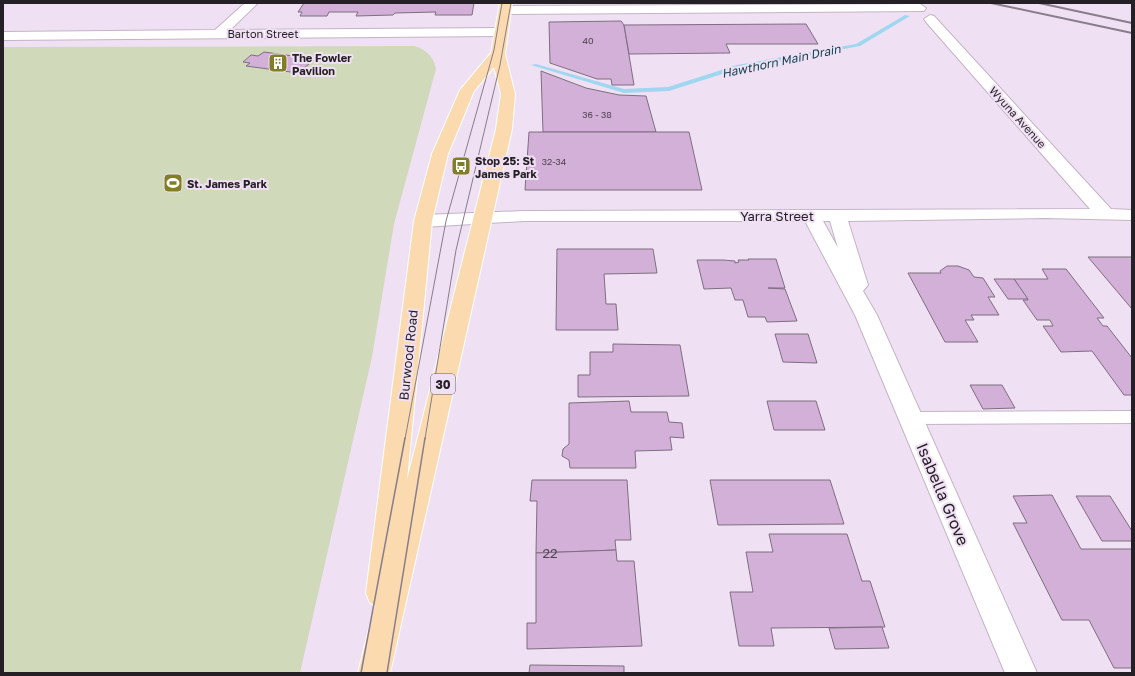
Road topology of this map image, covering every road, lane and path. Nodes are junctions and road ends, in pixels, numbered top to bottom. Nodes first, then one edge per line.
1 (252, 3) edge
2 (256, 3) edge
3 (505, 6) edge
4 (502, 32) junction
5 (220, 33) junction
6 (239, 33) junction
7 (3, 35) edge
8 (498, 54) junction
9 (1106, 215) junction
10 (1132, 215) edge
11 (811, 216) junction
12 (837, 216) junction
13 (483, 218) junction
14 (423, 221) junction
15 (866, 315) junction
16 (1132, 417) edge
17 (910, 418) junction
18 (373, 673) edge
19 (1021, 673) edge

1 - 5 street
2 - 6 street
3 - 4 main road, Burwood Road / 30
3 - 9 street, Wyuna Avenue
4 - 6 street, Barton Street
4 - 8 main road, Burwood Road / 30
5 - 6 street, Barton Street
5 - 7 street, Barton Street
8 - 13 main road, Burwood Road / 30
8 - 14 main road, Burwood Road / 30
9 - 10 street, Yarra Street
9 - 12 street, Yarra Street
11 - 12 street, Yarra Street
11 - 13 street, Yarra Street
11 - 15 street, Isabella Grove
12 - 15 street, Isabella Grove
13 - 14 street, Yarra Street
13 - 18 main road, Burwood Road / 30
14 - 18 main road, Burwood Road / 30
15 - 17 street, Isabella Grove
16 - 17 lane
17 - 19 street, Isabella Grove

